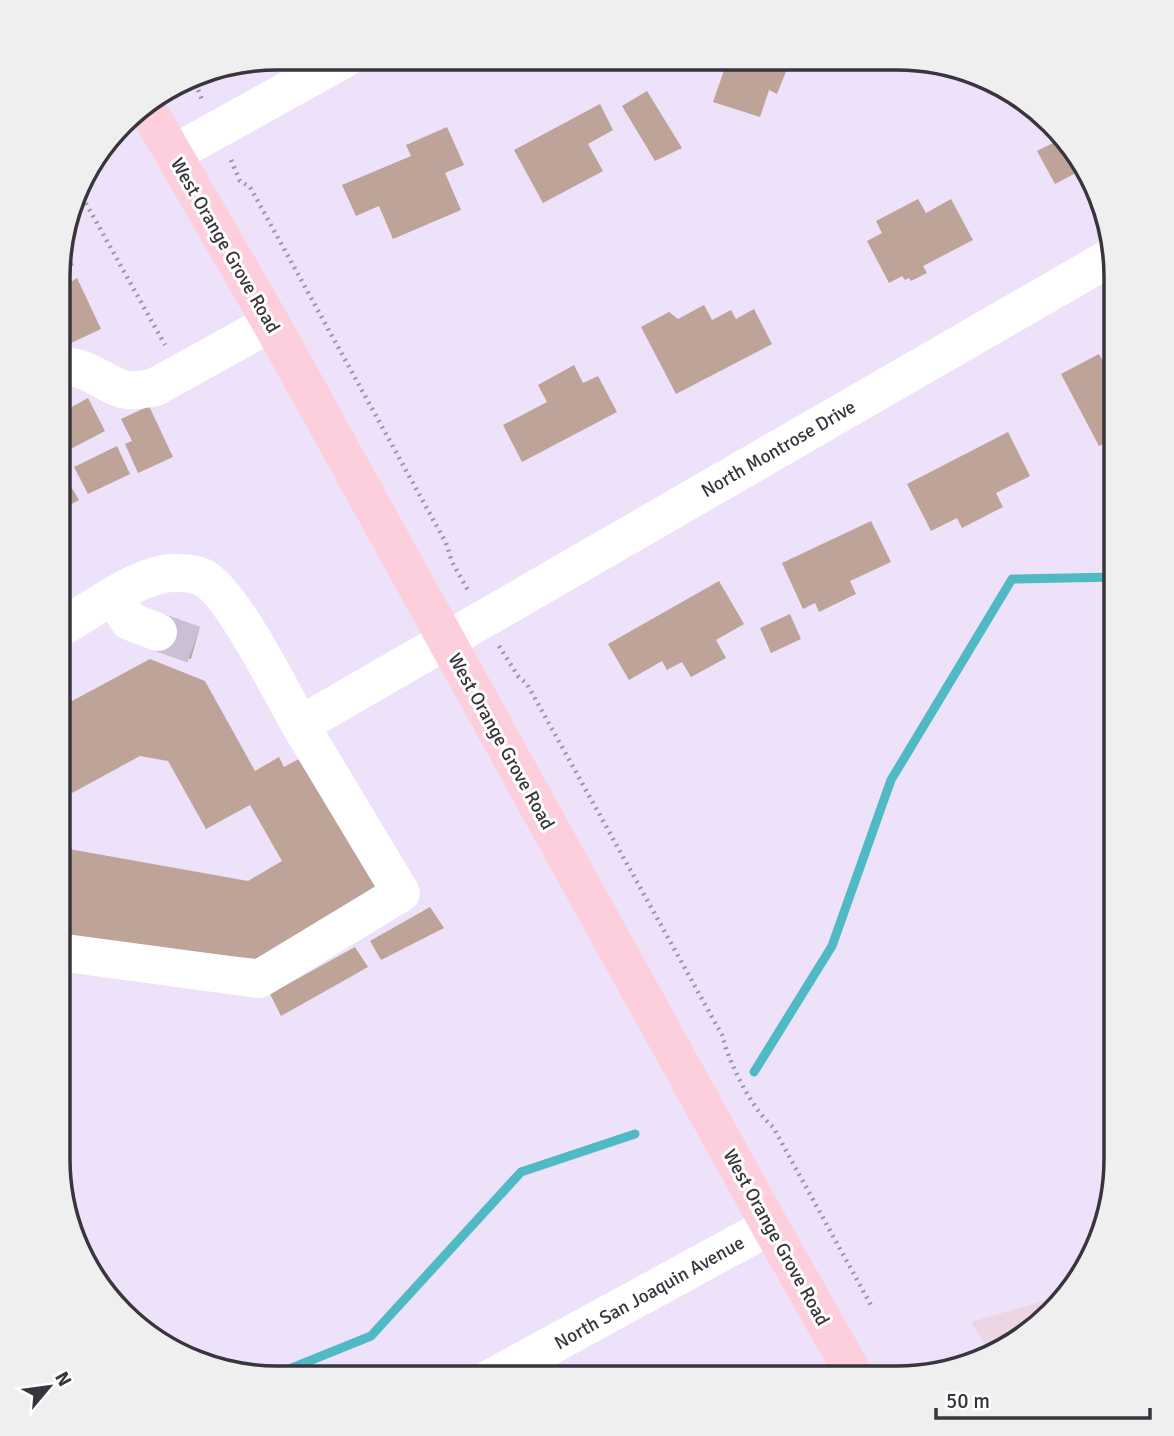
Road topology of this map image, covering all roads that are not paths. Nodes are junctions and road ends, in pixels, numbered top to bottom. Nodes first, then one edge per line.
1 (324, 70) edge
2 (150, 114) edge
3 (173, 154) junction
4 (1103, 262) edge
5 (271, 323) junction
6 (70, 368) edge
7 (114, 597) junction
8 (70, 623) edge
9 (158, 632) tunnel mouth
10 (446, 639) junction
11 (300, 725) junction
12 (70, 954) edge
13 (770, 1226) junction
14 (513, 1366) edge
15 (849, 1366) edge

1 - 3 street
2 - 3 main road, West Orange Grove Road
3 - 5 main road, West Orange Grove Road
4 - 10 street, North Montrose Drive
5 - 6 street
5 - 10 main road, West Orange Grove Road
7 - 8 street
7 - 9 street
7 - 11 street
10 - 11 street, North Montrose Drive
10 - 13 main road, West Orange Grove Road
11 - 12 street
13 - 14 street, North San Joaquin Avenue
13 - 15 main road, West Orange Grove Road

